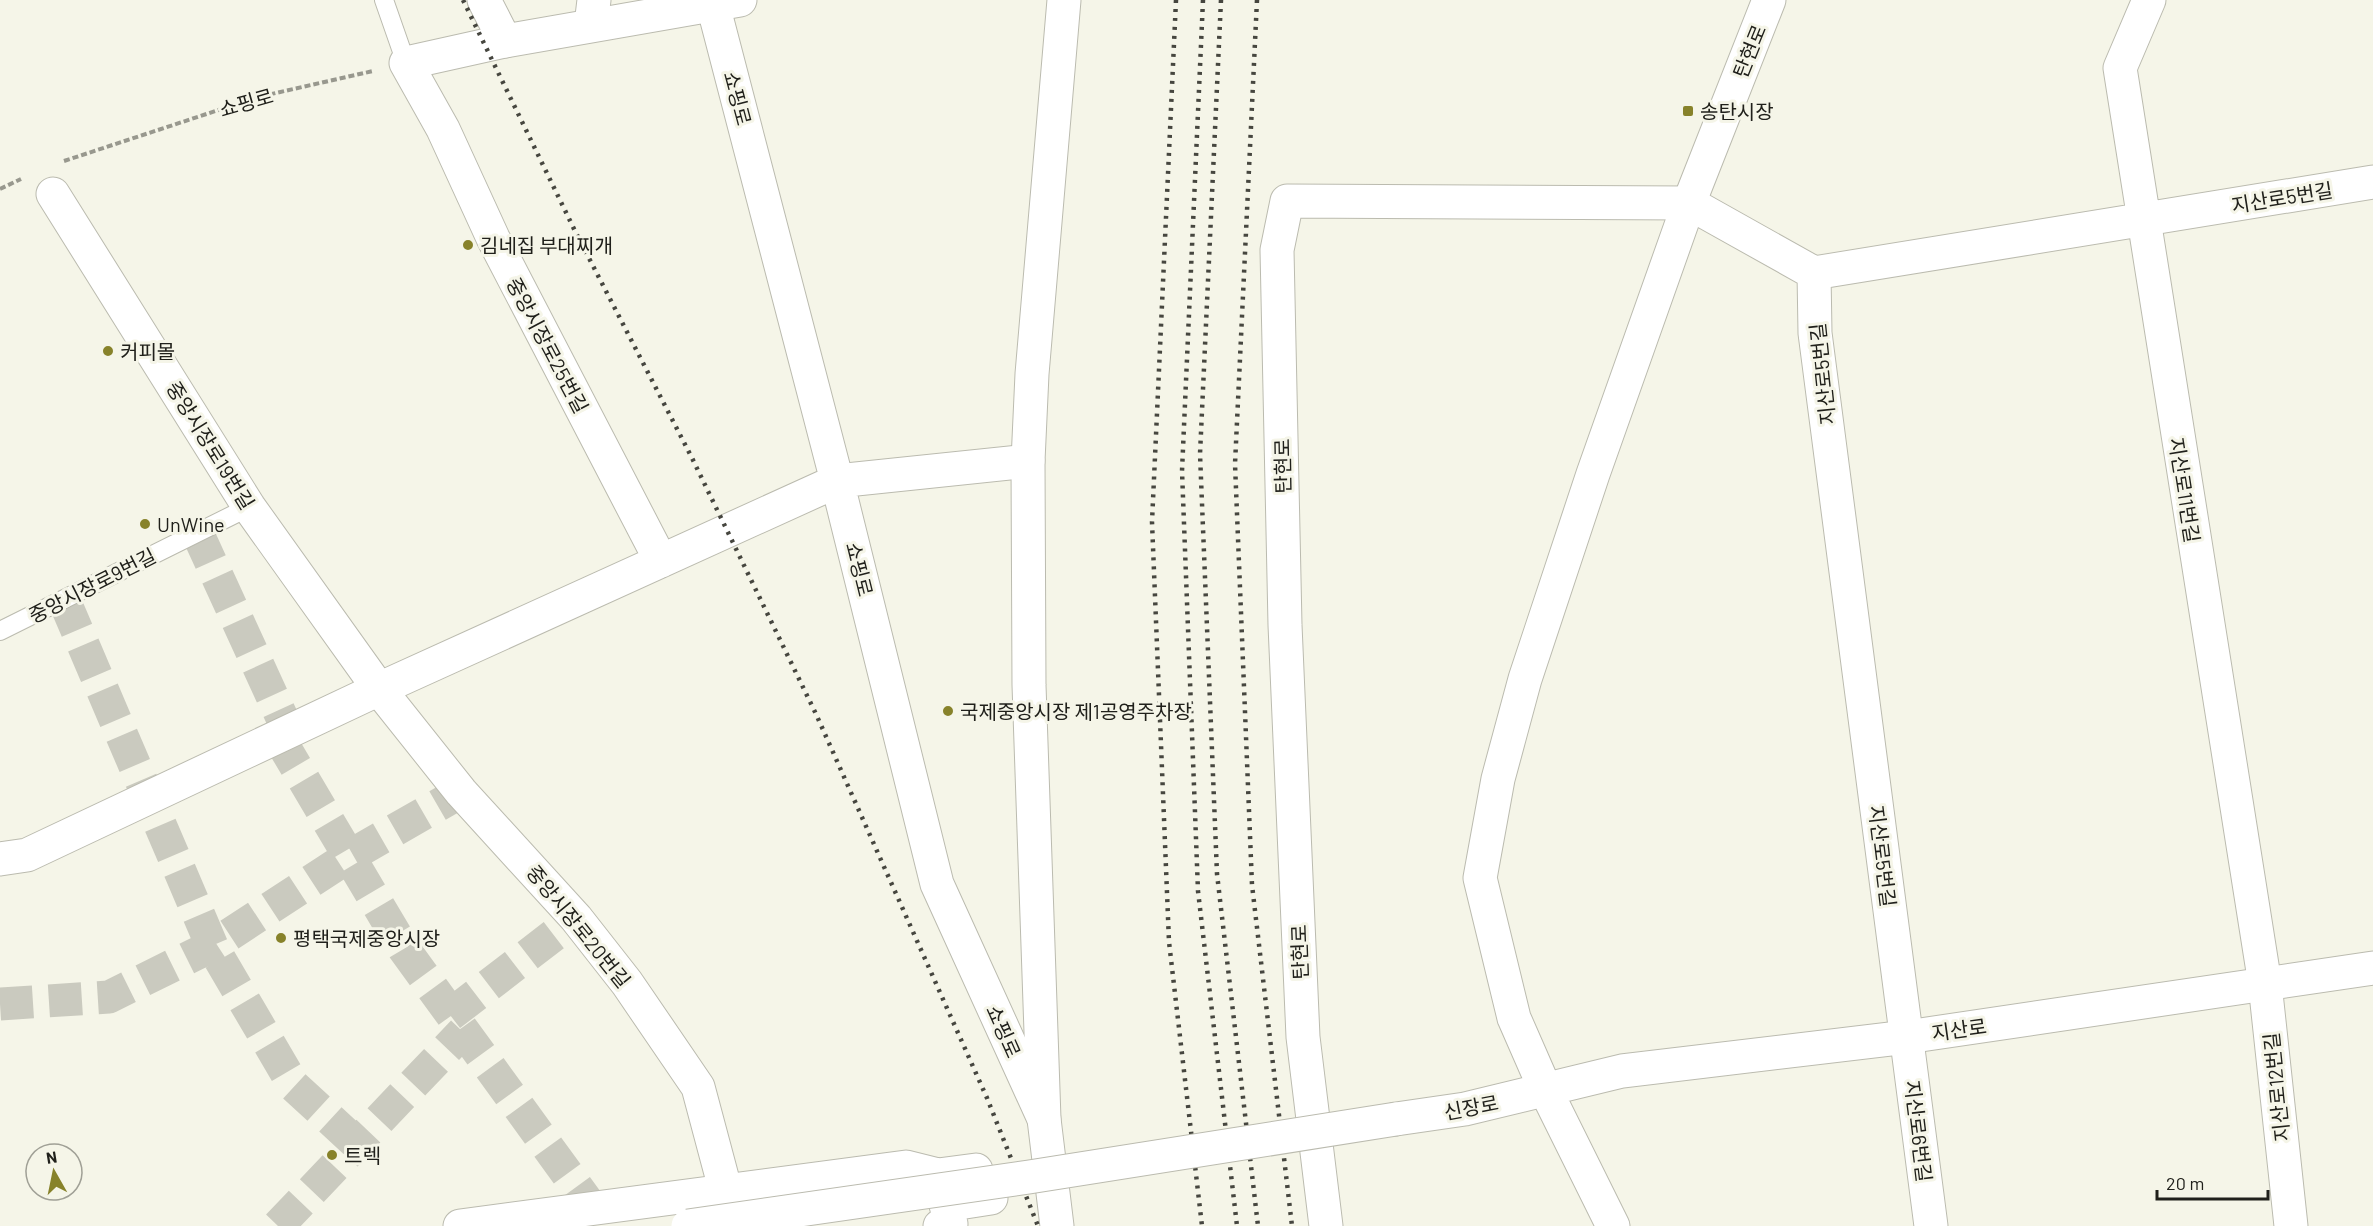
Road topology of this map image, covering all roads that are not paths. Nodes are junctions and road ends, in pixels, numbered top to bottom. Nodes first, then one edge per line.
1 (384, 0) edge
2 (484, 0) edge
3 (1064, 0) edge
4 (1769, 0) edge
5 (2149, 0) edge
6 (726, 2) edge
7 (593, 13) edge
8 (505, 41) junction
9 (406, 63) junction
10 (2373, 182) edge
11 (42, 184) road end
12 (1689, 203) junction
13 (2142, 220) junction
14 (1814, 273) junction
15 (1028, 461) junction
16 (837, 481) junction
17 (249, 507) junction
18 (661, 561) junction
19 (0, 631) edge
20 (379, 689) junction
21 (0, 859) edge
22 (2373, 968) edge
23 (2265, 984) junction
24 (1907, 1037) junction
25 (1546, 1091) junction
26 (1044, 1119) junction
27 (1051, 1174) junction
28 (726, 1192) junction
29 (947, 1225) edge
30 (460, 1226) edge
31 (688, 1226) edge
32 (1057, 1226) edge
33 (1326, 1226) edge
34 (1613, 1226) edge
35 (1931, 1226) edge
36 (2291, 1226) edge

1 - 9 lane
2 - 8 street
3 - 15 street, 쇼핑로
4 - 12 street, 탄현로
5 - 13 street, 지산로11번길
6 - 7 street, 쇼핑로
6 - 16 street, 쇼핑로
7 - 8 street, 쇼핑로
8 - 9 street, 쇼핑로
9 - 18 street, 중앙시장로25번길
10 - 13 street, 지산로5번길
11 - 17 street, 중앙시장로19번길
12 - 14 street
12 - 25 street, 탄현로
12 - 33 street, 탄현로
13 - 14 street, 지산로5번길
13 - 23 street, 지산로11번길
14 - 24 street, 지산로5번길
15 - 16 street
15 - 26 street, 쇼핑로
16 - 18 street
16 - 26 street, 쇼핑로
17 - 19 lane, 중앙시장로9번길
17 - 20 street, 중앙시장로19번길
18 - 20 street
20 - 21 street
20 - 28 street, 중앙시장로20번길
22 - 23 street, 지산로
23 - 24 street, 지산로
23 - 36 street, 지산로12번길
24 - 25 street, 지산로
24 - 35 street, 지산로6번길
25 - 31 street, 신장로, bridge
25 - 34 street, 탄현로
26 - 27 street, 쇼핑로
27 - 28 street
27 - 29 street
27 - 32 street, 쇼핑로
28 - 30 street

